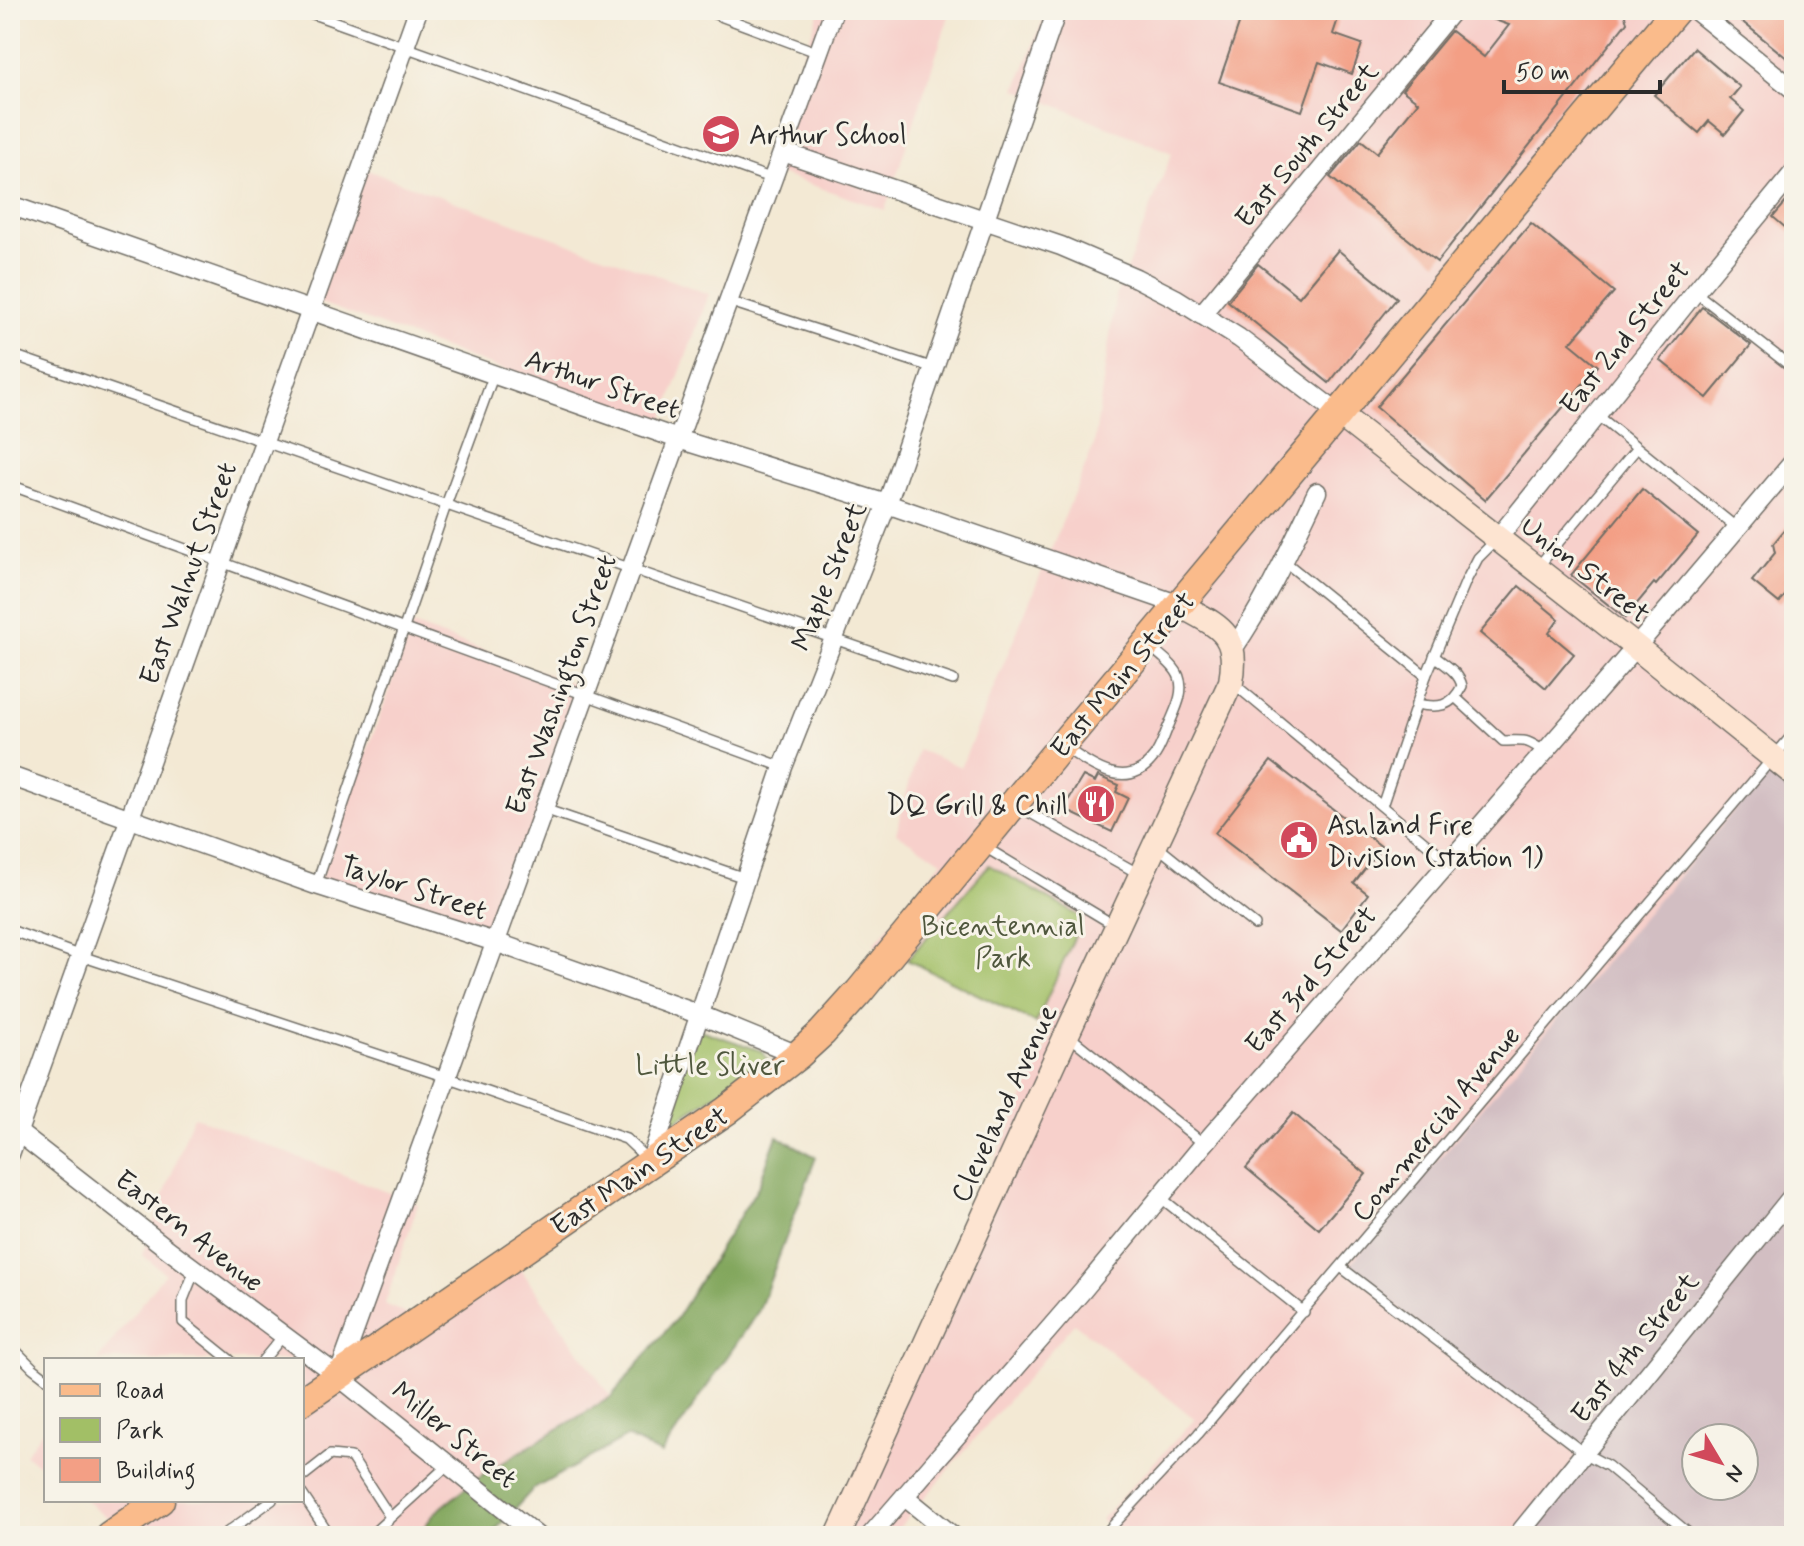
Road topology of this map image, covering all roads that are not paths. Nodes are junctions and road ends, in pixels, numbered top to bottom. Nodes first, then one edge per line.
1 (302, 10) edge
2 (418, 10) edge
3 (704, 10) edge
4 (834, 10) edge
5 (1057, 10) edge
6 (1453, 10) edge
7 (1676, 10) edge
8 (1695, 10) edge
9 (404, 48) junction
10 (819, 53) junction
11 (1794, 90) edge
12 (783, 152) junction
13 (1794, 172) edge
14 (773, 179) junction
15 (10, 205) edge
16 (985, 219) junction
17 (1695, 292) junction
18 (728, 301) junction
19 (310, 311) junction
20 (1201, 315) junction
21 (10, 354) edge
22 (934, 368) junction
23 (1794, 369) edge
24 (494, 374) junction
25 (1339, 414) junction
26 (1597, 415) junction
27 (678, 439) junction
28 (264, 442) junction
29 (1637, 448) junction
30 (1792, 466) edge
31 (10, 485) edge
32 (1317, 492) dead end
33 (887, 504) junction
34 (446, 505) junction
35 (1737, 528) junction
36 (1498, 538) junction
37 (1284, 561) junction
38 (221, 562) junction
39 (631, 569) junction
40 (1536, 569) junction
41 (1180, 605) junction
42 (403, 629) junction
43 (833, 638) junction
44 (1147, 644) junction
45 (1636, 647) junction
46 (1233, 649) junction
47 (1434, 656) junction
48 (1426, 676) junction
49 (953, 680) dead end
50 (1231, 682) junction
51 (585, 695) junction
52 (1455, 697) junction
53 (1416, 704) junction
54 (1794, 733) edge
55 (1062, 745) junction
56 (1545, 752) junction
57 (1774, 758) junction
58 (783, 767) junction
59 (1794, 774) edge
60 (10, 776) edge
61 (1014, 804) junction
62 (1382, 806) junction
63 (544, 809) junction
64 (130, 819) junction
65 (980, 845) junction
66 (1155, 845) junction
67 (1449, 862) junction
68 (1141, 875) junction
69 (745, 878) junction
70 (316, 885) junction
71 (1255, 925) dead end
72 (1117, 927) junction
73 (10, 930) edge
74 (495, 942) junction
75 (81, 956) junction
76 (698, 1014) junction
77 (1067, 1034) junction
78 (798, 1055) junction
79 (446, 1077) junction
80 (14, 1129) edge
81 (1204, 1144) junction
82 (10, 1154) edge
83 (650, 1162) junction
84 (1794, 1194) edge
85 (1160, 1197) junction
86 (1342, 1268) junction
87 (195, 1270) junction
88 (1304, 1312) junction
89 (283, 1336) junction
90 (10, 1345) edge
91 (228, 1358) edge
92 (265, 1358) edge
93 (44, 1376) edge
94 (338, 1376) junction
95 (304, 1400) edge
96 (1584, 1453) junction
97 (448, 1465) junction
98 (304, 1475) edge
99 (304, 1497) edge
100 (905, 1497) junction
101 (157, 1502) edge
102 (269, 1502) edge
103 (390, 1517) junction
104 (1794, 1523) edge
105 (109, 1536) edge
106 (222, 1536) edge
107 (330, 1536) edge
108 (370, 1536) edge
109 (537, 1536) edge
110 (838, 1536) edge
111 (870, 1536) edge
112 (953, 1536) edge
113 (1103, 1536) edge
114 (1517, 1536) edge
115 (1692, 1536) edge
116 (1782, 1536) edge

1 - 9 lane
2 - 9 street, East Walnut Street
3 - 10 lane
4 - 10 street, East Washington Street
5 - 16 street, Maple Street
6 - 20 street, East South Street
7 - 25 main road, East Main Street
8 - 11 street
9 - 14 lane
9 - 19 street, East Walnut Street
10 - 12 street, East Washington Street
12 - 14 street, East Washington Street
12 - 16 street
13 - 17 street, East 2nd Street
14 - 18 street, East Washington Street
15 - 19 street, Arthur Street
16 - 20 street
16 - 22 street, Maple Street
17 - 23 lane
17 - 26 street, East 2nd Street
18 - 22 lane
18 - 27 street, East Washington Street
19 - 24 street, Arthur Street
19 - 28 street, East Walnut Street
20 - 25 street
21 - 28 lane
22 - 33 street, Maple Street
24 - 27 street, Arthur Street
24 - 34 lane
25 - 36 main road, Union Street
25 - 41 main road, East Main Street
26 - 29 lane
26 - 36 street, East 2nd Street
27 - 33 street, Arthur Street
27 - 39 street, East Washington Street
28 - 34 lane
28 - 38 street, East Walnut Street
29 - 35 lane
29 - 40 lane
30 - 35 street, East 3rd Street
31 - 38 lane
32 - 37 street, Cleveland Avenue
33 - 41 street, Arthur Street
33 - 43 street, Maple Street
34 - 39 lane
34 - 42 lane
35 - 45 street, East 3rd Street
36 - 40 main road, Union Street
36 - 47 lane
37 - 46 street, Cleveland Avenue
37 - 48 lane
38 - 42 lane
38 - 64 street, East Walnut Street
39 - 43 lane
39 - 51 street, East Washington Street
40 - 45 main road, Union Street
41 - 44 main road, East Main Street
41 - 46 main road
42 - 51 lane
42 - 70 lane
43 - 49 lane
43 - 58 street, Maple Street
44 - 55 main road, East Main Street
44 - 55 lane
45 - 56 street, East 3rd Street
45 - 57 main road, Union Street
46 - 50 main road, Cleveland Avenue
47 - 48 lane
47 - 52 lane
48 - 53 lane
50 - 62 lane
50 - 66 main road, Cleveland Avenue
51 - 58 lane
51 - 63 street, East Washington Street
52 - 53 lane
52 - 56 lane
53 - 62 lane
54 - 57 lane, Commercial Avenue
55 - 61 main road, East Main Street
56 - 67 street, East 3rd Street
57 - 59 main road, Union Street
57 - 86 lane, Commercial Avenue
58 - 69 street, Maple Street
60 - 64 street, Taylor Street
61 - 65 main road, East Main Street
61 - 68 lane
62 - 67 lane
63 - 69 lane
63 - 74 street, East Washington Street
64 - 70 street, Taylor Street
64 - 75 street, East Walnut Street
65 - 72 lane
65 - 78 main road, East Main Street
66 - 68 main road, Cleveland Avenue
66 - 71 lane
67 - 81 street, East 3rd Street
68 - 72 main road, Cleveland Avenue
69 - 76 street, Maple Street
70 - 74 street, Taylor Street
72 - 77 main road, Cleveland Avenue
73 - 75 lane
74 - 76 street, Taylor Street
74 - 79 street, East Washington Street
75 - 79 lane
75 - 80 street, East Walnut Street
76 - 78 street, Taylor Street
76 - 83 street, Maple Street
77 - 81 lane
77 - 110 main road, Cleveland Avenue
78 - 83 main road, East Main Street
79 - 83 lane
79 - 94 street, East Washington Street
80 - 82 street, East Walnut Street
80 - 87 street, Eastern Avenue
81 - 85 street, East 3rd Street
83 - 94 main road, East Main Street
84 - 96 street, East 4th Street
85 - 88 lane
85 - 100 street, East 3rd Street
86 - 88 lane, Commercial Avenue
86 - 96 lane
87 - 89 street, Eastern Avenue
87 - 91 lane
88 - 113 lane, Commercial Avenue
89 - 92 lane
89 - 94 street, Eastern Avenue
90 - 93 lane
94 - 95 main road, East Main Street
94 - 97 street, Miller Street
96 - 114 street, East 4th Street
96 - 115 lane
97 - 103 lane
97 - 109 street, Miller Street
98 - 103 lane
99 - 107 lane
100 - 111 street, East 3rd Street
100 - 112 street
101 - 105 main road
102 - 106 lane
103 - 108 lane
104 - 116 lane

